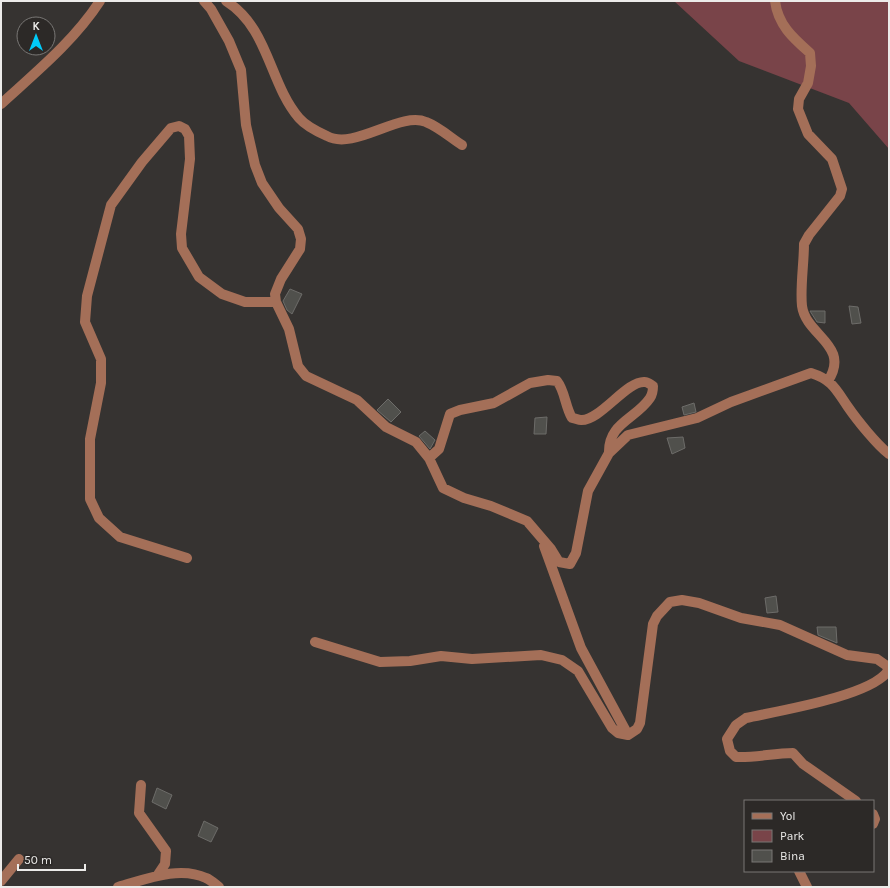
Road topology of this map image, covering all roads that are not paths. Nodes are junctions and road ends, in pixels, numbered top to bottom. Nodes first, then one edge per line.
1 (100, 1) edge
2 (204, 1) edge
3 (226, 1) edge
4 (775, 1) edge
5 (1, 104) edge
6 (462, 146) dead end
7 (276, 302) junction
8 (828, 381) junction
9 (609, 453) junction
10 (889, 454) edge
11 (429, 458) junction
12 (540, 536) junction
13 (187, 558) dead end
14 (315, 642) dead end
15 (628, 735) junction
16 (141, 785) dead end
17 (855, 800) edge
18 (19, 858) dead end
19 (800, 872) edge
20 (157, 876) junction
21 (1, 881) edge
22 (118, 887) edge
23 (219, 887) edge
24 (807, 887) edge

1 - 5 street
2 - 7 street
3 - 6 street
4 - 8 street
7 - 11 street
7 - 13 street
8 - 9 street
8 - 10 street
9 - 11 street
9 - 12 street
11 - 12 street
12 - 15 street
14 - 15 street
15 - 17 street
16 - 20 street
18 - 21 street
19 - 24 street
20 - 22 street
20 - 23 street

